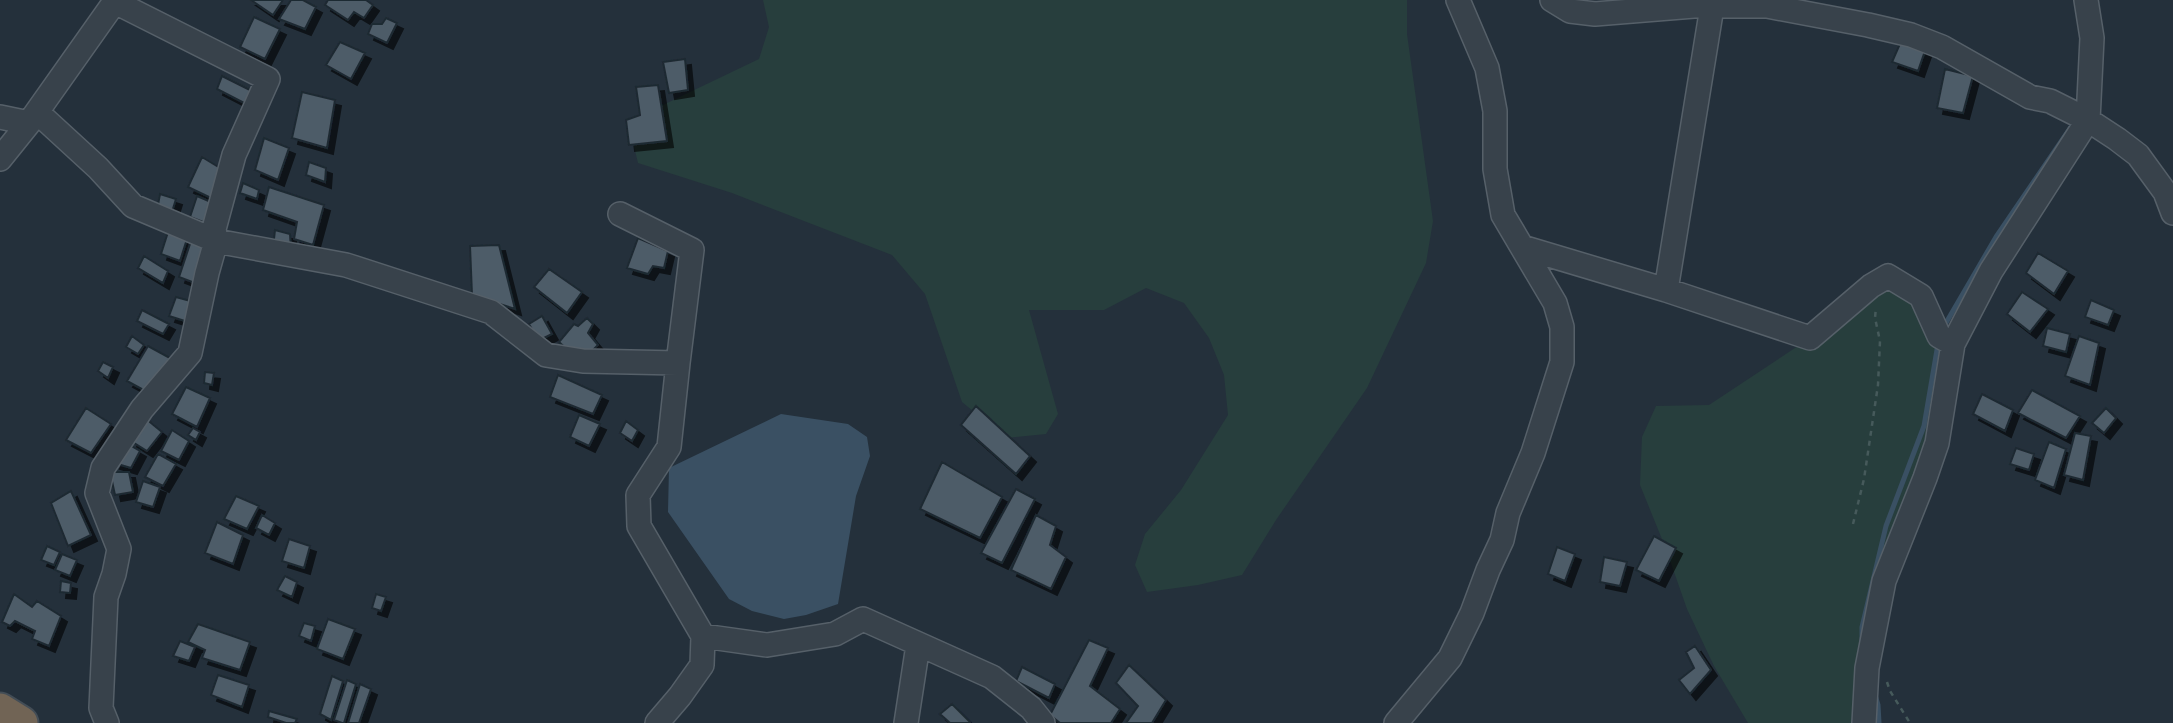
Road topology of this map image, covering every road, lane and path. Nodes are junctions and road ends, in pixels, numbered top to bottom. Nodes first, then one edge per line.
1 (1458, 0) edge
2 (1552, 0) edge
3 (2085, 0) edge
4 (116, 1) edge
5 (1712, 7) junction
6 (0, 117) edge
7 (33, 118) junction
8 (2088, 120) junction
9 (0, 159) edge
10 (2173, 213) edge
11 (620, 214) dead end
12 (216, 242) junction
13 (1522, 247) junction
14 (1877, 283) junction
15 (1666, 290) junction
16 (1953, 344) junction
17 (678, 363) junction
18 (1853, 524) dead end
19 (703, 636) junction
20 (918, 645) junction
21 (1887, 678) dead end
22 (0, 710) edge
23 (21, 723) edge
24 (107, 723) edge
25 (657, 723) edge
26 (906, 723) edge
27 (1044, 723) edge
28 (1396, 723) edge
29 (1864, 723) edge
30 (1910, 723) edge

1 - 13 street
2 - 5 street
3 - 8 street
4 - 7 street
4 - 12 street
5 - 8 street
5 - 15 street
6 - 7 street
7 - 9 street
7 - 12 street
8 - 10 street
8 - 16 street
11 - 17 street
12 - 17 street
12 - 24 street
13 - 15 street
13 - 28 street
14 - 15 street
14 - 16 street
14 - 18 path
16 - 29 street
17 - 19 street
19 - 20 street
19 - 25 street
20 - 26 street
20 - 27 street
21 - 30 path
22 - 23 highway

